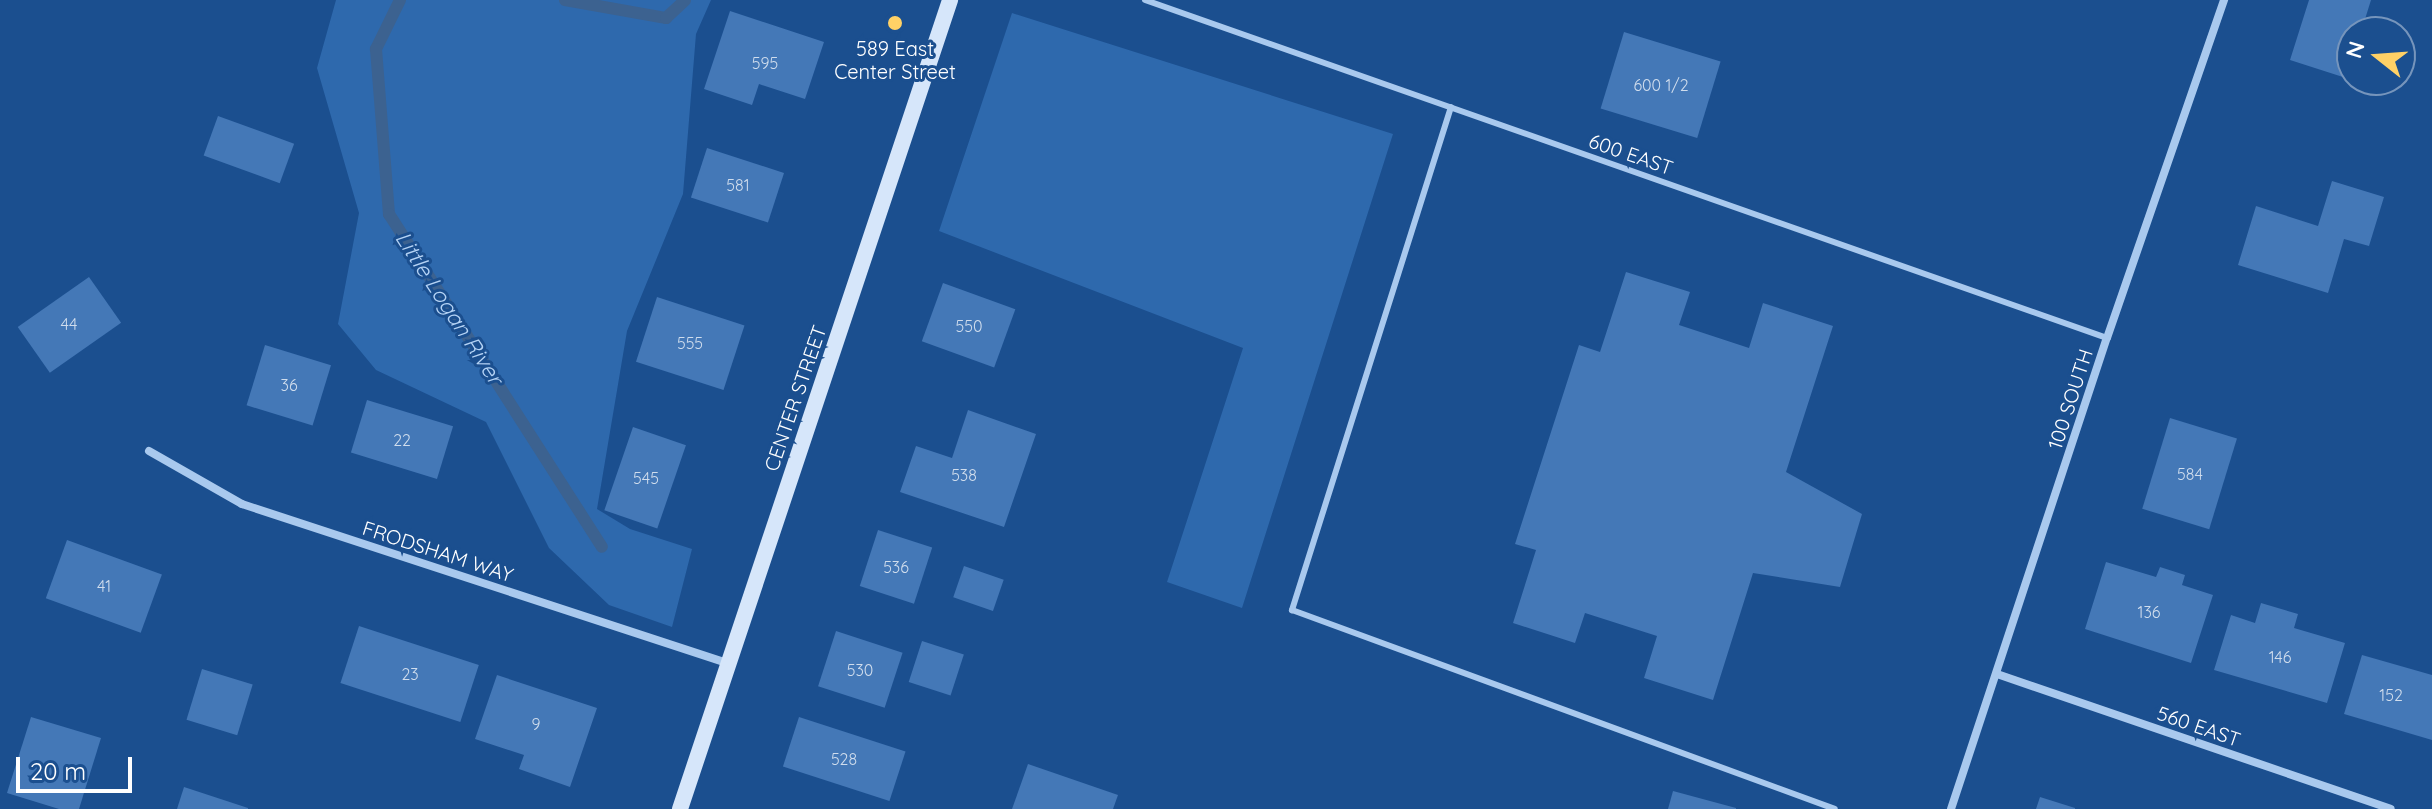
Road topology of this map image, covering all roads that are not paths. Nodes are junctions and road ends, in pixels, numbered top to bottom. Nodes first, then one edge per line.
1 (950, 0) edge
2 (1145, 0) edge
3 (2224, 0) edge
4 (1451, 107) junction
5 (2107, 338) junction
6 (149, 451) dead end
7 (727, 663) junction
8 (1997, 674) junction
9 (680, 809) edge
10 (1835, 809) edge
11 (1951, 809) edge
12 (2391, 809) edge

1 - 7 street, CENTER STREET
2 - 4 lane, 600 EAST
3 - 5 street, 100 SOUTH
4 - 5 lane, 600 EAST
4 - 10 lane
5 - 8 street, 100 SOUTH
6 - 7 street, FRODSHAM WAY
7 - 9 street, CENTER STREET
8 - 11 street, 100 SOUTH
8 - 12 street, 560 EAST

